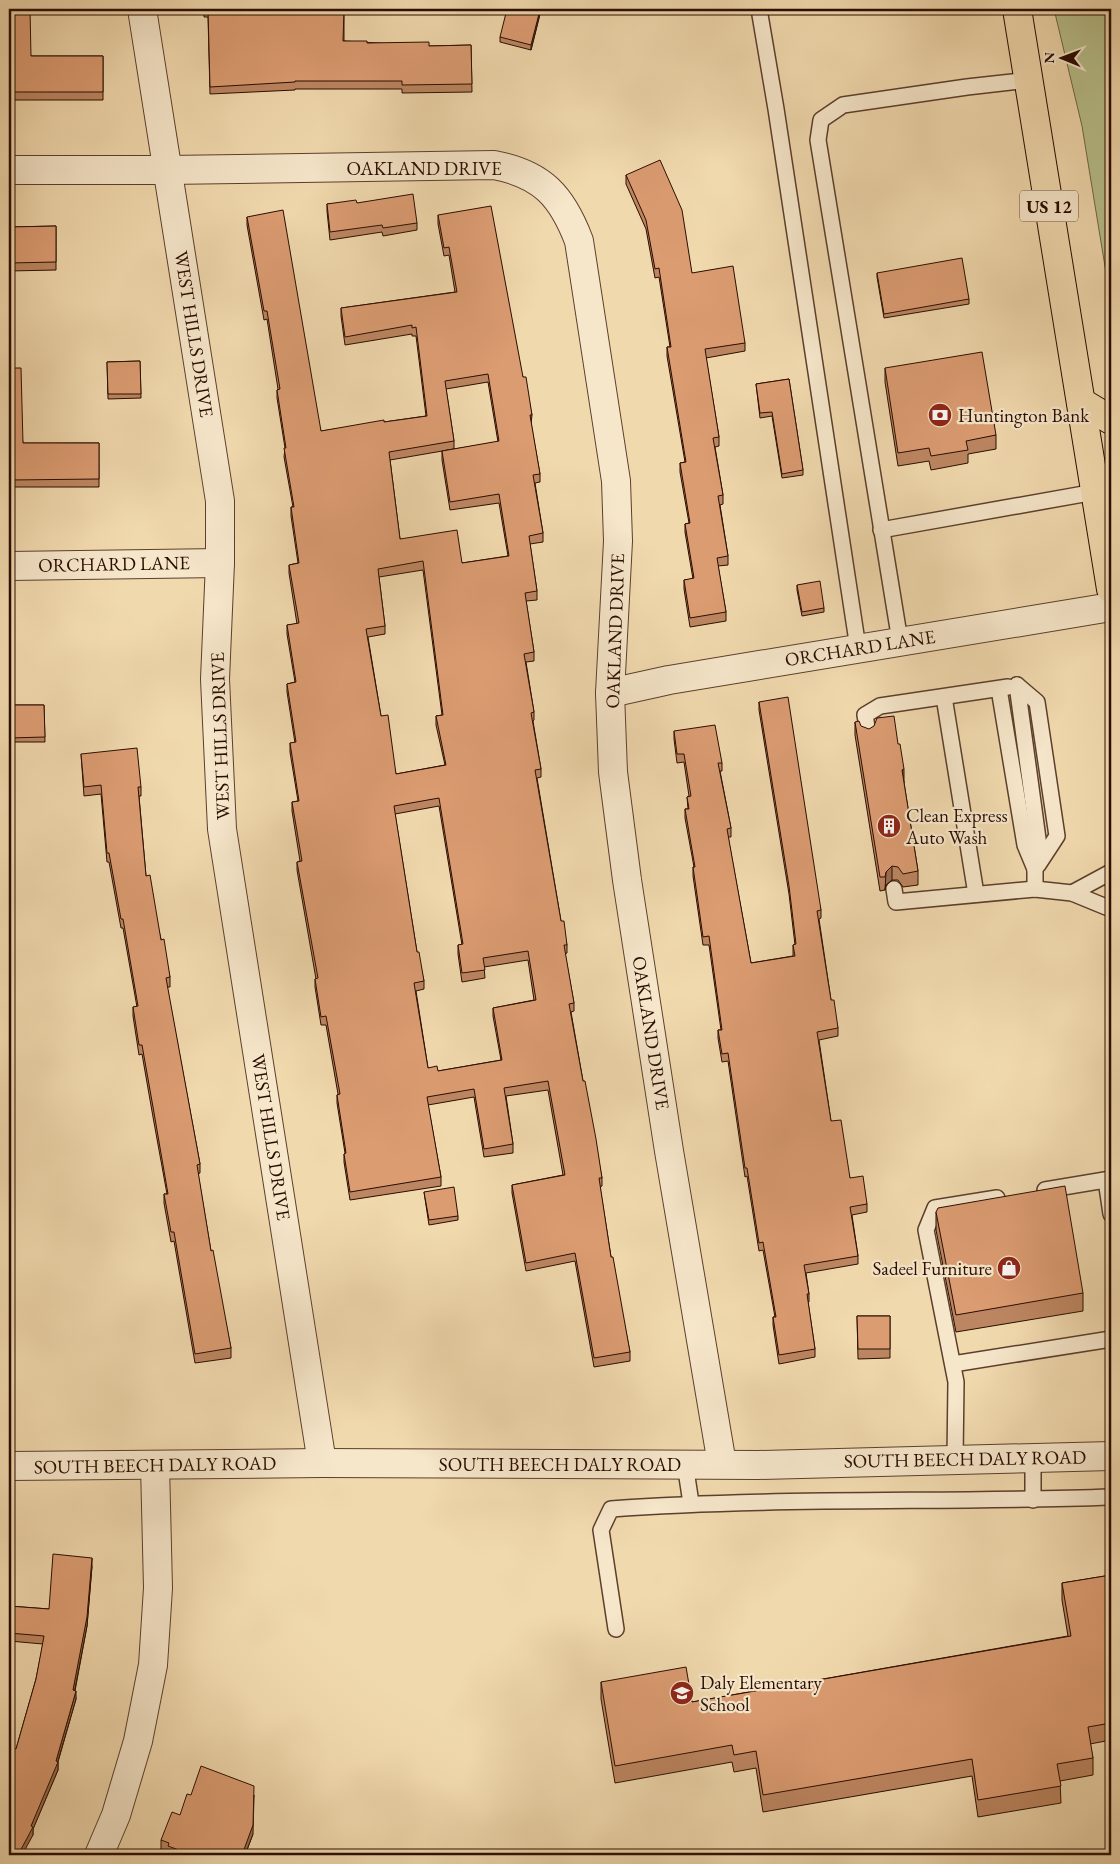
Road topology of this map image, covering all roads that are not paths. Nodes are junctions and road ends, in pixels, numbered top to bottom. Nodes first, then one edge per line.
1 (142, 9) edge
2 (759, 9) edge
3 (1017, 9) edge
4 (1029, 80) junction
5 (9, 170) edge
6 (167, 170) junction
7 (1081, 402) junction
8 (1111, 420) edge
9 (1096, 492) junction
10 (881, 530) junction
11 (220, 563) junction
12 (9, 566) edge
13 (1110, 579) edge
14 (1111, 607) edge
15 (900, 641) junction
16 (858, 648) junction
17 (999, 689) junction
18 (610, 693) junction
19 (944, 697) junction
20 (868, 733) edge
21 (1035, 869) junction
22 (1111, 872) edge
23 (1035, 888) junction
24 (894, 889) dead end
25 (976, 894) junction
26 (1072, 894) junction
27 (1111, 908) edge
28 (1109, 1180) edge
29 (1030, 1193) edge
30 (1011, 1196) edge
31 (1111, 1214) edge
32 (1111, 1340) edge
33 (953, 1364) junction
34 (1111, 1456) edge
35 (956, 1459) junction
36 (1033, 1459) junction
37 (322, 1463) junction
38 (685, 1464) junction
39 (722, 1464) junction
40 (155, 1465) junction
41 (9, 1466) edge
42 (1111, 1496) edge
43 (1033, 1500) junction
44 (691, 1503) junction
45 (616, 1628) dead end
46 (98, 1855) edge

1 - 6 street, WEST HILLS DRIVE
2 - 16 lane
3 - 4 main road, US 12
4 - 7 main road, US 12
4 - 10 lane
5 - 6 street, OAKLAND DRIVE
6 - 11 street, WEST HILLS DRIVE
6 - 18 street, OAKLAND DRIVE
7 - 8 main road
7 - 9 main road, US 12
9 - 10 lane
9 - 13 main road, US 12
10 - 15 lane
11 - 12 street, ORCHARD LANE
11 - 37 street, WEST HILLS DRIVE
14 - 15 street, ORCHARD LANE
15 - 16 street, ORCHARD LANE
16 - 18 street, ORCHARD LANE
17 - 19 lane
17 - 21 lane
17 - 21 lane
18 - 39 street, OAKLAND DRIVE
19 - 20 lane
19 - 25 lane
21 - 23 lane
22 - 26 lane
23 - 25 lane
23 - 26 lane
24 - 25 lane
26 - 27 lane
28 - 29 lane
28 - 31 lane
30 - 33 lane
32 - 33 lane
33 - 35 lane
34 - 36 street, SOUTH BEECH DALY ROAD
35 - 36 street, SOUTH BEECH DALY ROAD
35 - 39 street, SOUTH BEECH DALY ROAD
36 - 43 lane
37 - 38 street, SOUTH BEECH DALY ROAD
37 - 40 street, SOUTH BEECH DALY ROAD
38 - 39 street, SOUTH BEECH DALY ROAD
38 - 44 lane
40 - 41 street, SOUTH BEECH DALY ROAD
40 - 46 street
42 - 43 lane
43 - 44 lane
44 - 45 lane

